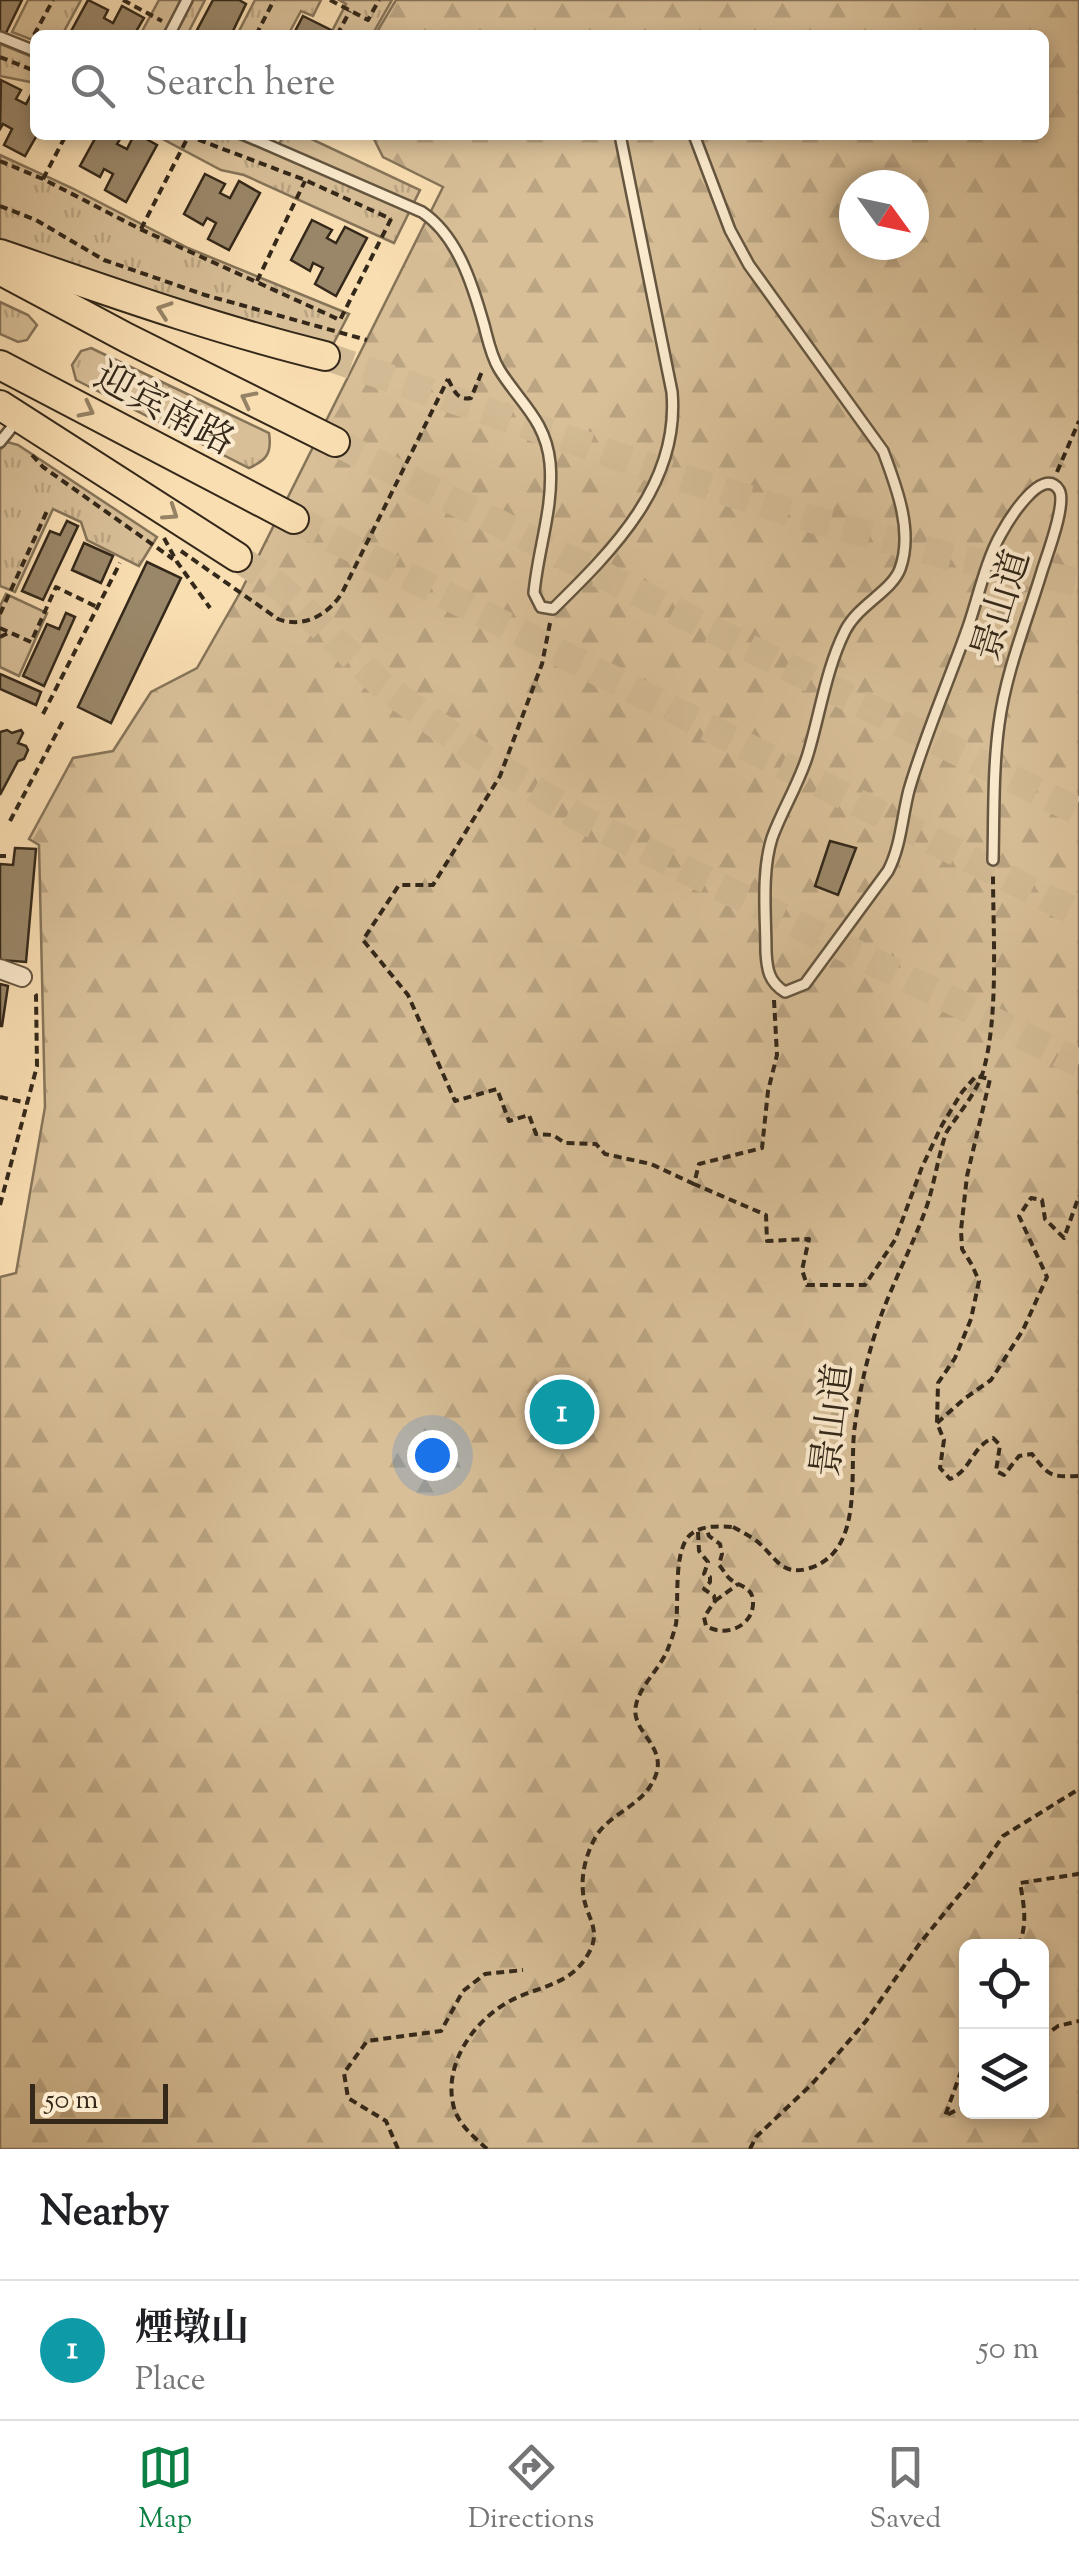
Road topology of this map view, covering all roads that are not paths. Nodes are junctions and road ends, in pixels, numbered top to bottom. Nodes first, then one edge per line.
1 (187, 0) edge
2 (172, 30) edge
3 (0, 37) edge
4 (30, 50) edge
5 (257, 140) edge
6 (621, 140) edge
7 (696, 140) edge
8 (0, 254) edge
9 (0, 270) edge
10 (325, 356) tunnel mouth
11 (0, 366) edge
12 (10, 417) edge
13 (0, 442) edge
14 (335, 442) tunnel mouth
15 (294, 518) tunnel mouth
16 (238, 558) tunnel mouth
17 (994, 860) road end
18 (0, 970) edge
19 (22, 977) road end

1 - 2 lane
3 - 4 lane
5 - 6 lane
7 - 17 lane, 景山道
10 -> 8 main road
14 -> 9 main road
11 -> 15 main road, 迎宾南路
12 - 13 lane
12 -> 16 main road
18 - 19 street

